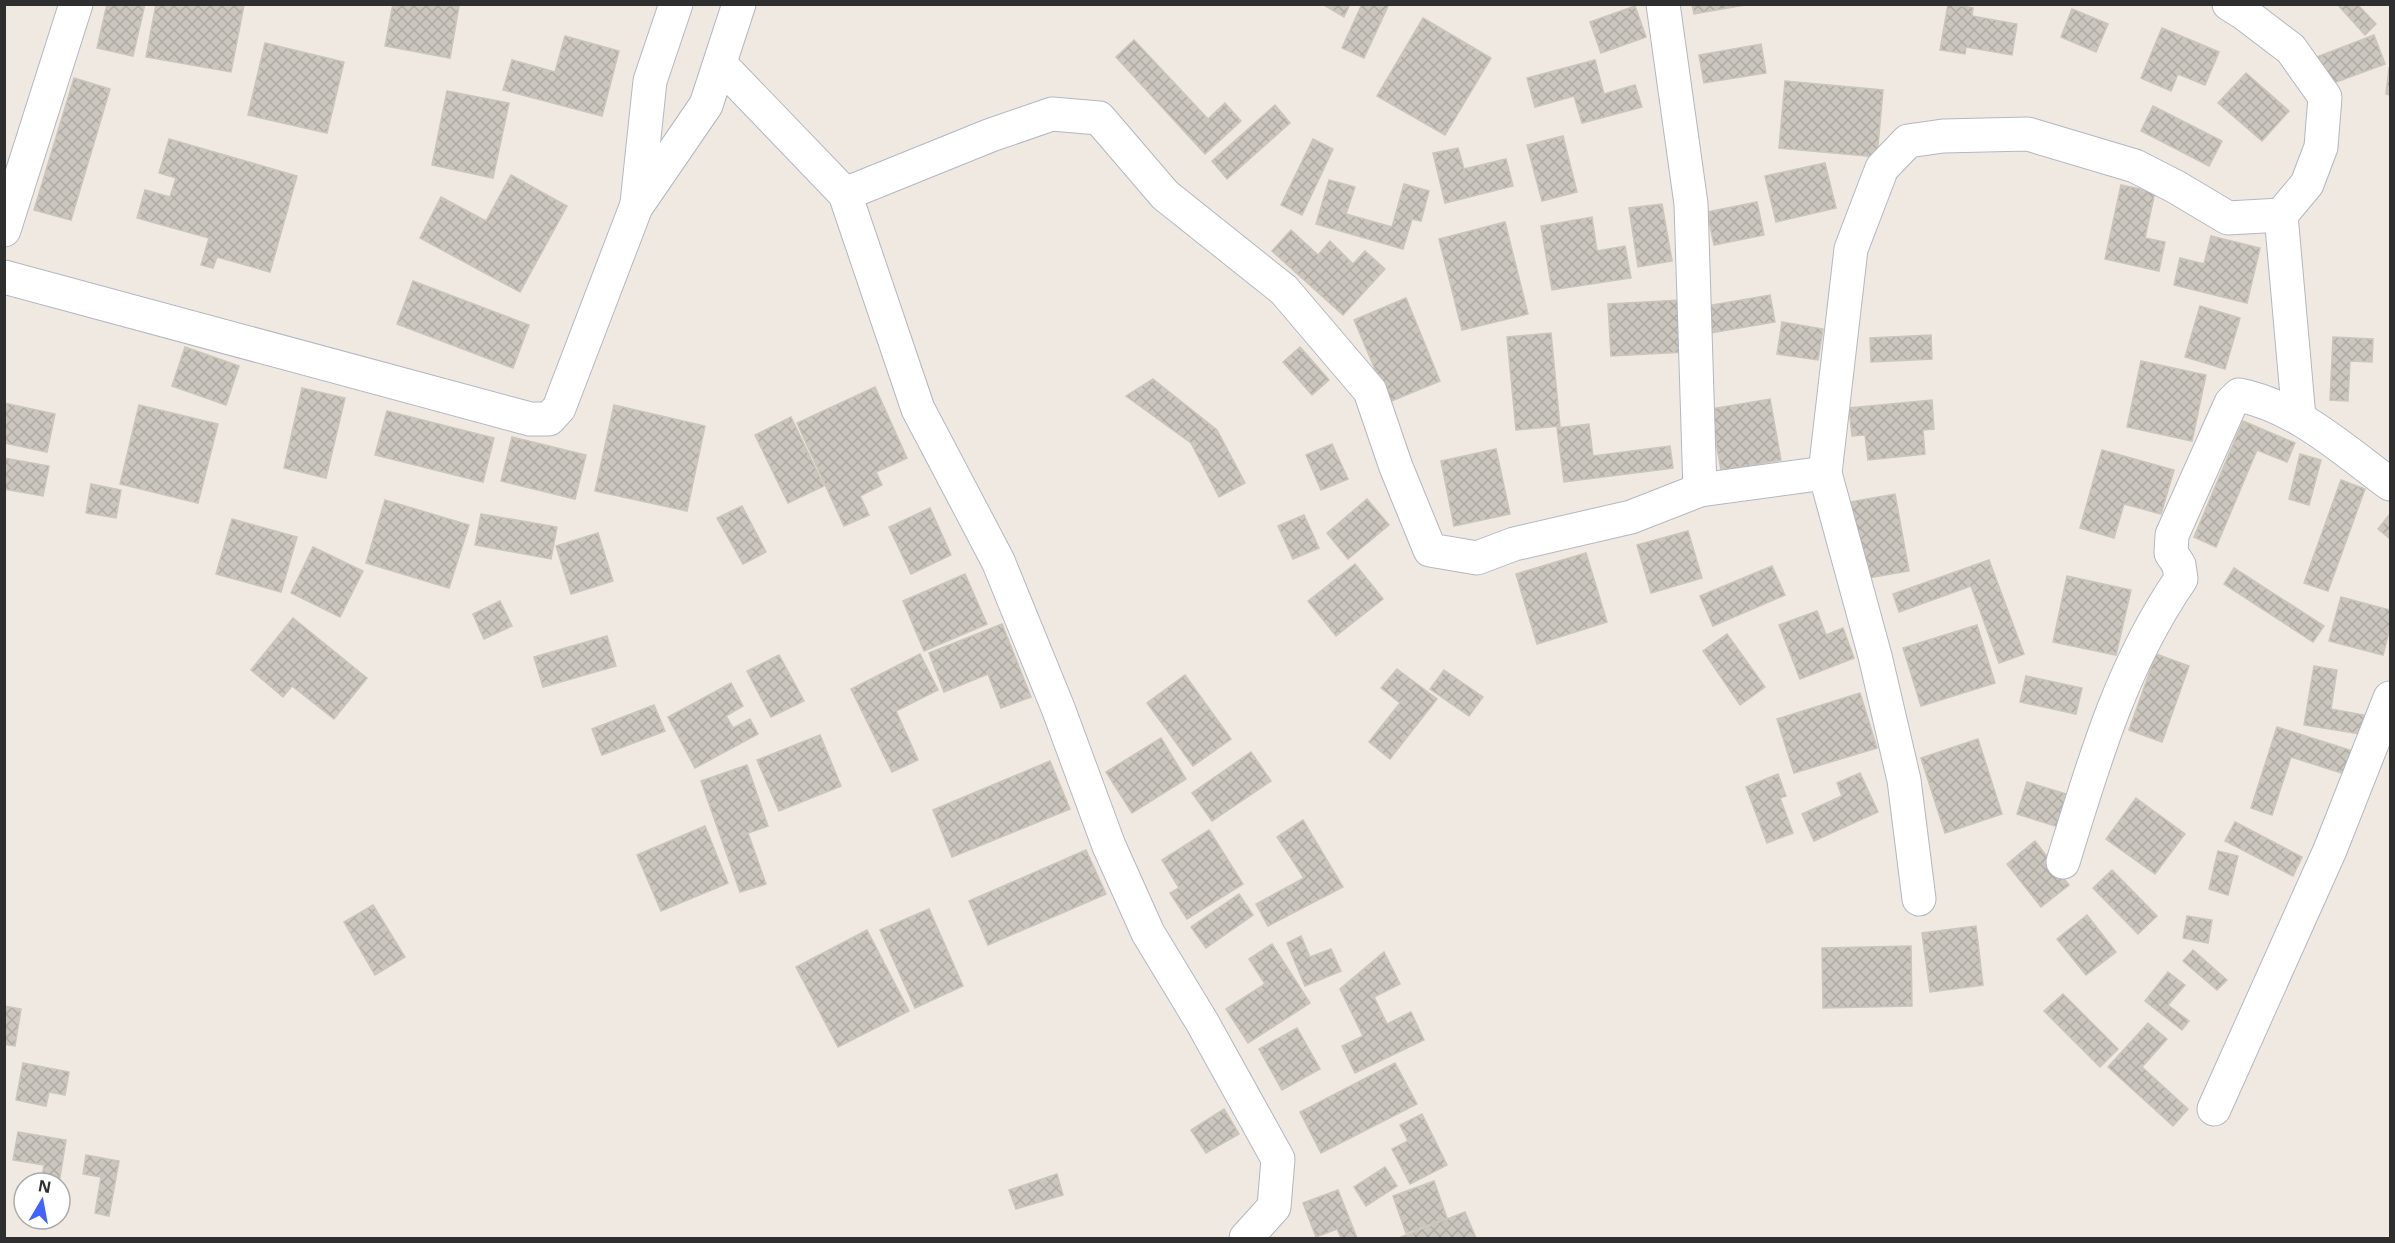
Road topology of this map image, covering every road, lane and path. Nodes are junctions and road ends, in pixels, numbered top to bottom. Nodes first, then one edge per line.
1 (76, 4) edge
2 (676, 4) edge
3 (739, 4) edge
4 (1663, 4) edge
5 (2229, 4) edge
6 (720, 64) junction
7 (845, 194) junction
8 (636, 207) junction
9 (2281, 215) junction
10 (4, 230) edge
11 (4, 277) edge
12 (2298, 418) junction
13 (1825, 473) junction
14 (2391, 484) edge
15 (1700, 490) junction
16 (2391, 698) edge
17 (2063, 862) dead end
18 (1920, 899) dead end
19 (2214, 1108) dead end
20 (1246, 1239) edge

1 - 10 street
2 - 8 street
3 - 6 street
4 - 15 street
5 - 9 street
6 - 7 street
6 - 8 street
7 - 15 street
7 - 20 street
8 - 11 street
9 - 12 street
9 - 13 street
12 - 14 street
12 - 17 street
13 - 15 street
13 - 18 street
16 - 19 street

